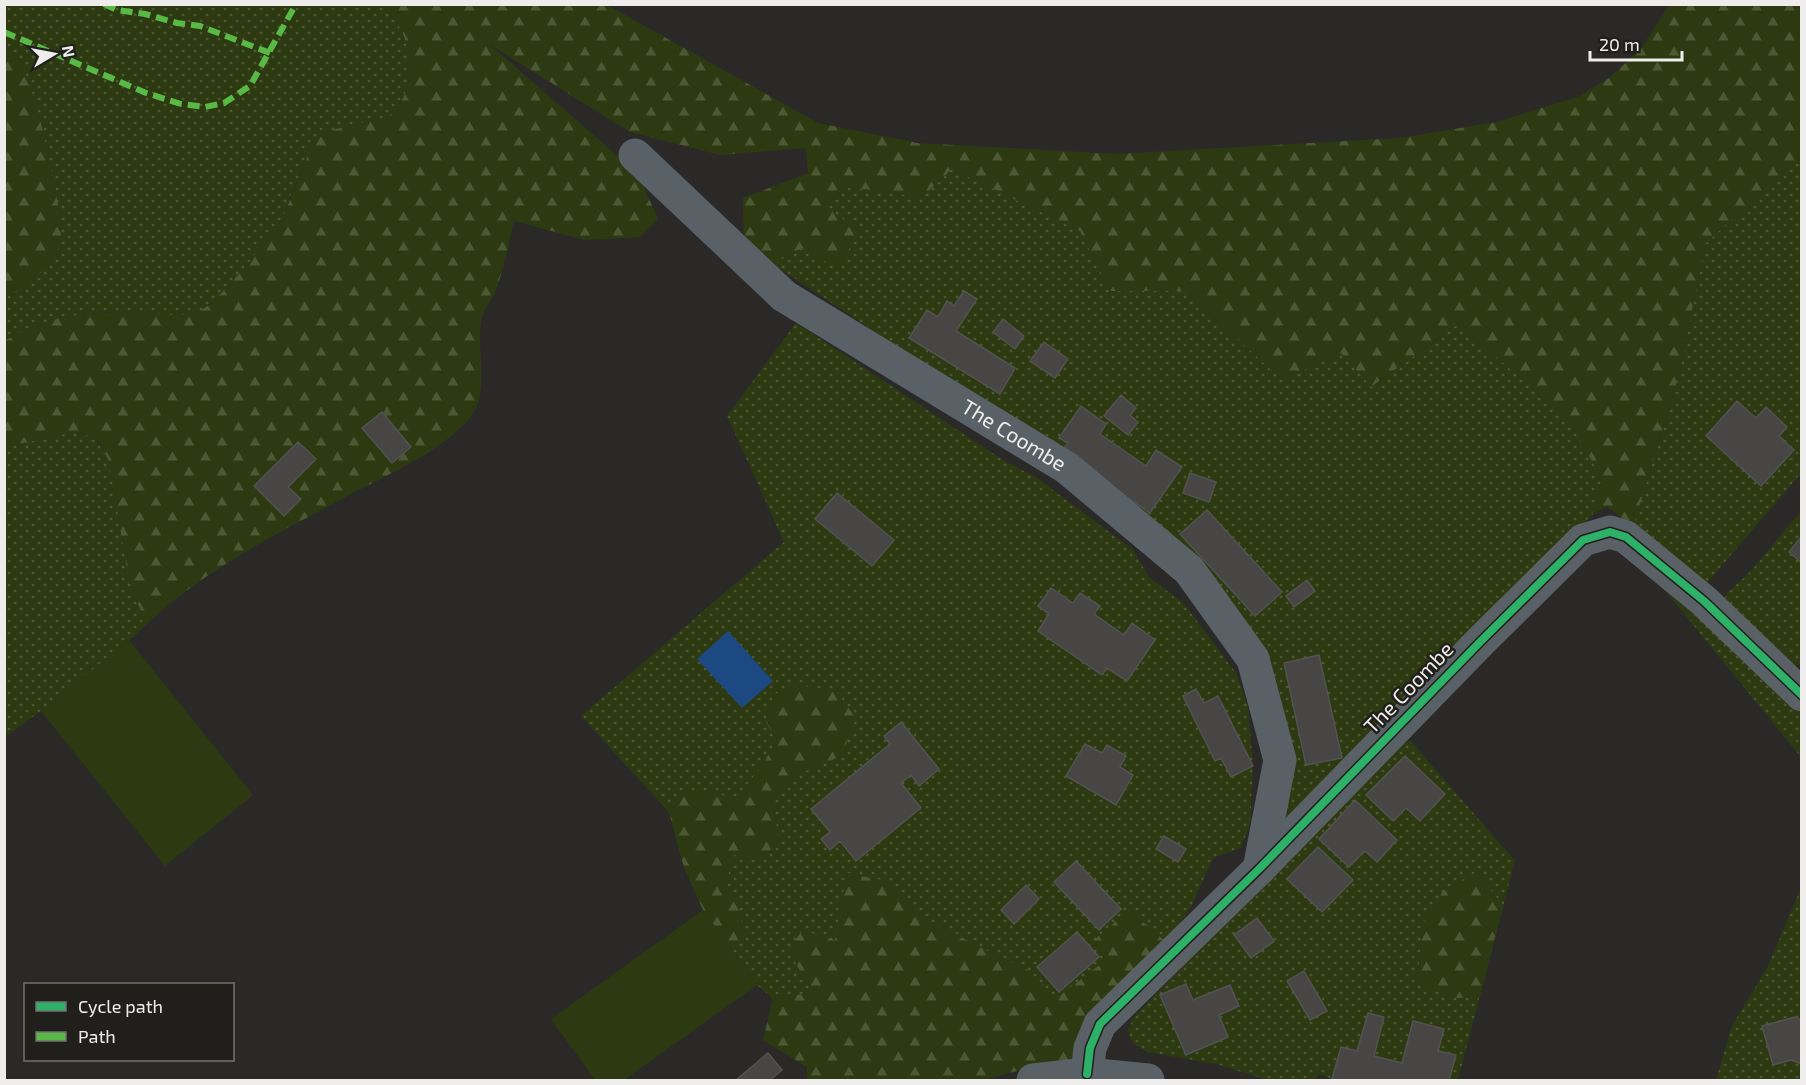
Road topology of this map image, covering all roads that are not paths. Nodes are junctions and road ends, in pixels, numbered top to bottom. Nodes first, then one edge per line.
1 (635, 155) dead end
2 (1802, 694) edge
3 (1259, 869) junction
4 (1087, 1074) junction
5 (1033, 1080) edge
6 (1148, 1080) edge

1 - 3 street, The Coombe
2 - 3 street, The Coombe
3 - 4 street, The Coombe
4 - 5 main road
4 - 6 main road

